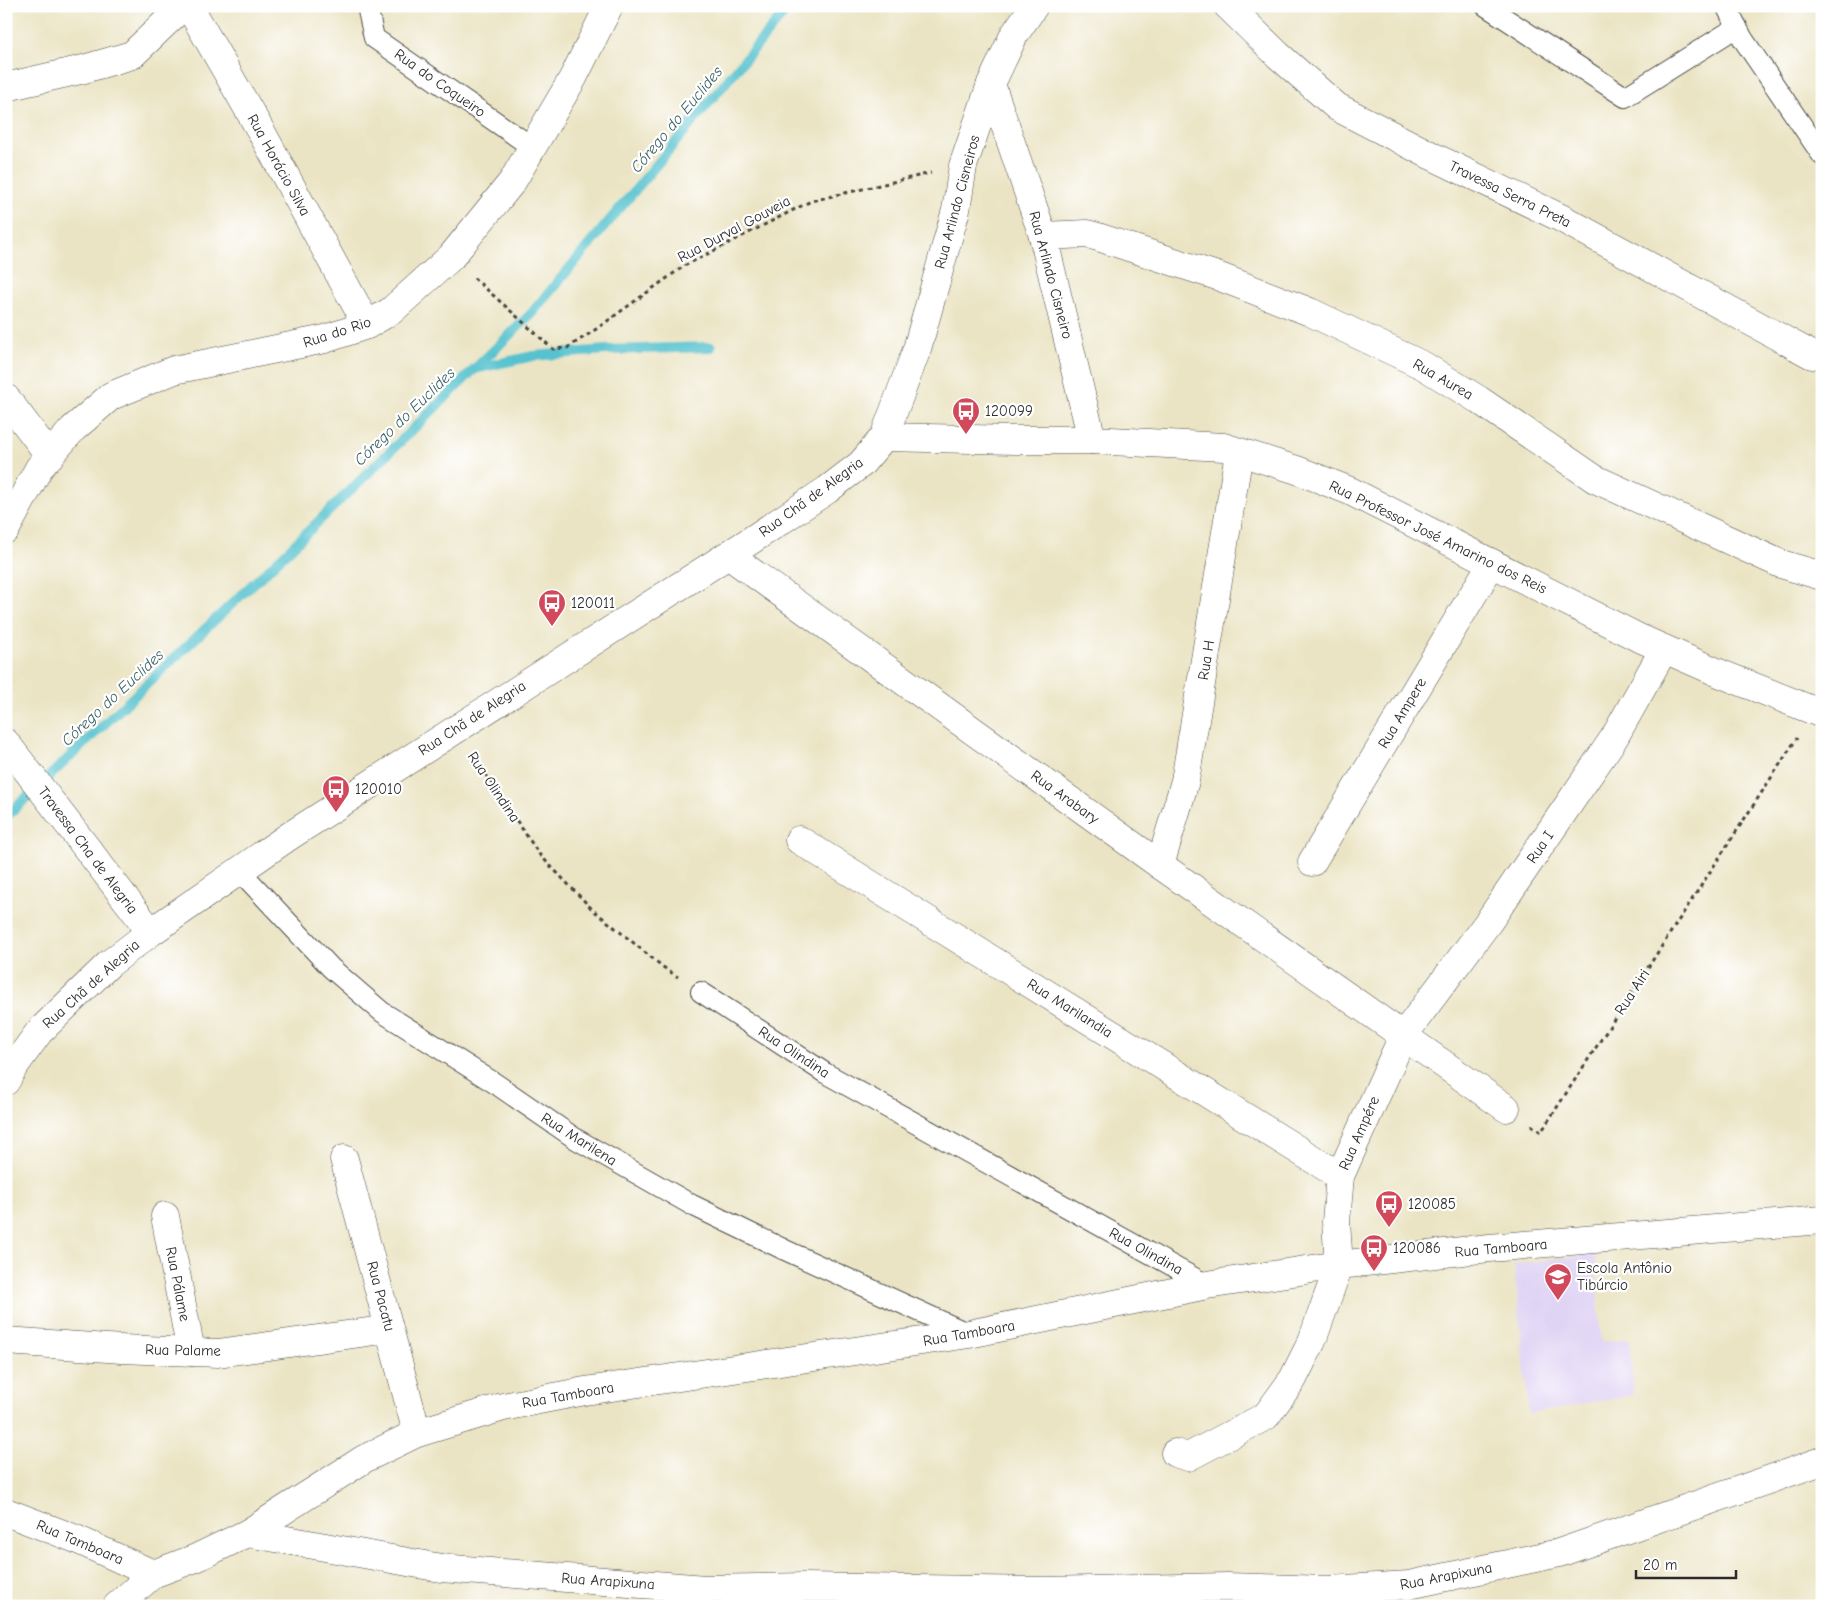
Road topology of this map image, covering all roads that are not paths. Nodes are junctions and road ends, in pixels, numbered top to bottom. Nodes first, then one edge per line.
1 (183, 6) edge
2 (189, 6) edge
3 (367, 6) edge
4 (609, 6) edge
5 (1034, 6) edge
6 (1228, 6) edge
7 (1486, 6) edge
8 (1726, 6) edge
9 (1737, 27) junction
10 (991, 84) junction
11 (6, 87) edge
12 (532, 147) junction
13 (1822, 155) edge
14 (1044, 236) junction
15 (367, 325) junction
16 (917, 348) joint
17 (1817, 350) edge
18 (6, 398) edge
19 (884, 437) junction
20 (1092, 440) junction
21 (1239, 452) junction
22 (50, 456) junction
23 (6, 529) edge
24 (728, 555) junction
25 (1492, 564) junction
26 (1822, 576) edge
27 (1664, 649) junction
28 (1818, 713) edge
29 (6, 742) edge
30 (800, 840) dead end
31 (1312, 862) dead end
32 (1160, 865) junction
33 (240, 870) junction
34 (151, 932) junction
35 (701, 992) road end
36 (1403, 1036) junction
37 (6, 1081) edge
38 (1506, 1108) road end
39 (344, 1159) dead end
40 (1340, 1176) junction
41 (165, 1216) dead end
42 (1822, 1220) edge
43 (1340, 1265) junction
44 (1207, 1285) junction
45 (389, 1329) junction
46 (969, 1334) junction
47 (6, 1341) edge
48 (191, 1352) junction
49 (417, 1432) junction
50 (1175, 1453) dead end
51 (1822, 1461) edge
52 (6, 1512) edge
53 (248, 1533) junction
54 (153, 1574) junction
55 (1090, 1598) edge
56 (1327, 1598) edge
57 (117, 1606) edge

1 - 11 street
2 - 15 street, Rua Horácio Silva
3 - 12 lane, Rua do Coqueiro
4 - 12 street, Rua do Rio
5 - 10 street, Rua Arlindo Cisneiros
6 - 17 street, Travessa Serra Preta
7 - 9 lane
8 - 9 lane
9 - 13 lane
10 - 14 street, Rua Arlindo Cisneiro
10 - 16 street, Rua Arlindo Cisneiros
12 - 15 street, Rua do Rio
14 - 20 street, Rua Arlindo Cisneiro
14 - 26 street, Rua Aurea
15 - 22 street, Rua do Rio
16 - 19 street, Rua Chã de Alegria
18 - 22 street
19 - 20 street, Rua Professor José Amarino dos Reis
19 - 24 street, Rua Chã de Alegria
20 - 21 street, Rua Professor José Amarino dos Reis
21 - 25 street, Rua Professor José Amarino dos Reis
21 - 32 street, Rua H
22 - 23 street, Rua do Rio
24 - 32 street, Rua Arabary
24 - 33 street, Rua Chã de Alegria
25 - 27 street, Rua Professor José Amarino dos Reis
25 - 31 street, Rua Ampere
27 - 28 street, Rua Professor José Amarino dos Reis
27 - 36 street, Rua I
29 - 34 street, Travessa Cha de Alegria
30 - 40 street, Rua Marilandia
32 - 36 street, Rua Arabary
33 - 34 street, Rua Chã de Alegria
33 - 46 lane, Rua Marilena
34 - 37 street, Rua Chã de Alegria
35 - 44 lane, Rua Olindina
36 - 38 street
36 - 40 street, Rua Ampére
39 - 45 street, Rua Pacatu
40 - 43 street, Rua Ampére
41 - 48 street, Rua Pálame
42 - 43 street, Rua Tamboara
43 - 44 street, Rua Tamboara
43 - 50 street
44 - 46 street, Rua Tamboara
45 - 48 street, Rua Palame
45 - 49 street, Rua Pacatu
46 - 49 street, Rua Tamboara
47 - 48 street, Rua Palame
49 - 53 street, Rua Tamboara
51 - 56 street, Rua Arapixuna
52 - 54 street, Rua Tamboara
53 - 54 street, Rua Tamboara
53 - 55 street, Rua Arapixuna
54 - 57 street, Rua Tamboara
55 - 56 street, Rua Arapixuna

